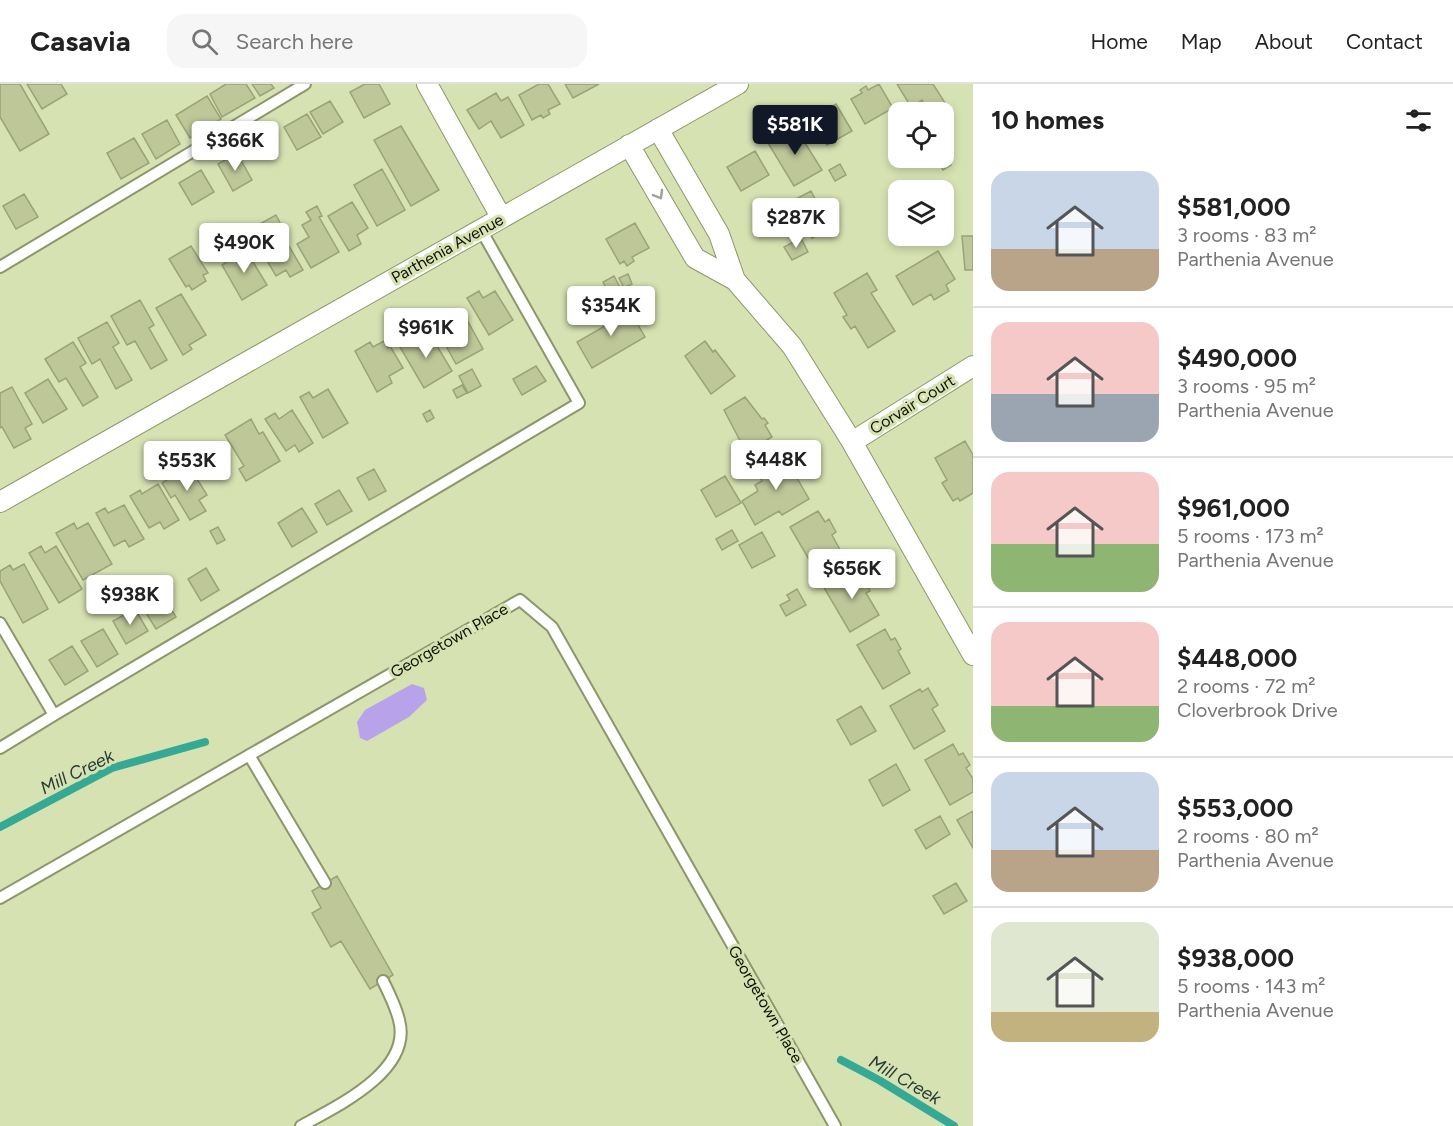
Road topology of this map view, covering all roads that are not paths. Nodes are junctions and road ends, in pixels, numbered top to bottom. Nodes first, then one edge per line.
1 (305, 84) edge
2 (428, 84) edge
3 (738, 84) edge
4 (658, 129) junction
5 (629, 145) junction
6 (501, 217) junction
7 (480, 228) junction
8 (0, 267) edge
9 (735, 280) junction
10 (973, 366) edge
11 (852, 442) junction
12 (0, 502) edge
13 (0, 622) edge
14 (973, 655) edge
15 (54, 715) junction
16 (0, 748) edge
17 (249, 755) junction
18 (325, 883) dead end
19 (0, 898) edge
20 (383, 981) dead end
21 (301, 1126) edge
22 (836, 1126) edge

1 - 8 lane
2 - 6 street
3 - 4 street, Parthenia Avenue
4 - 5 street, Parthenia Avenue
4 - 9 street
5 - 6 street, Parthenia Avenue
5 -> 9 street
6 - 7 street, Parthenia Avenue
7 - 12 street, Parthenia Avenue
7 - 15 lane
9 - 11 street
10 - 11 street, Corvair Court
11 - 14 street
13 - 15 lane
15 - 16 lane
17 - 18 lane
17 - 19 lane, Georgetown Place
17 - 22 lane, Georgetown Place
20 - 21 lane

